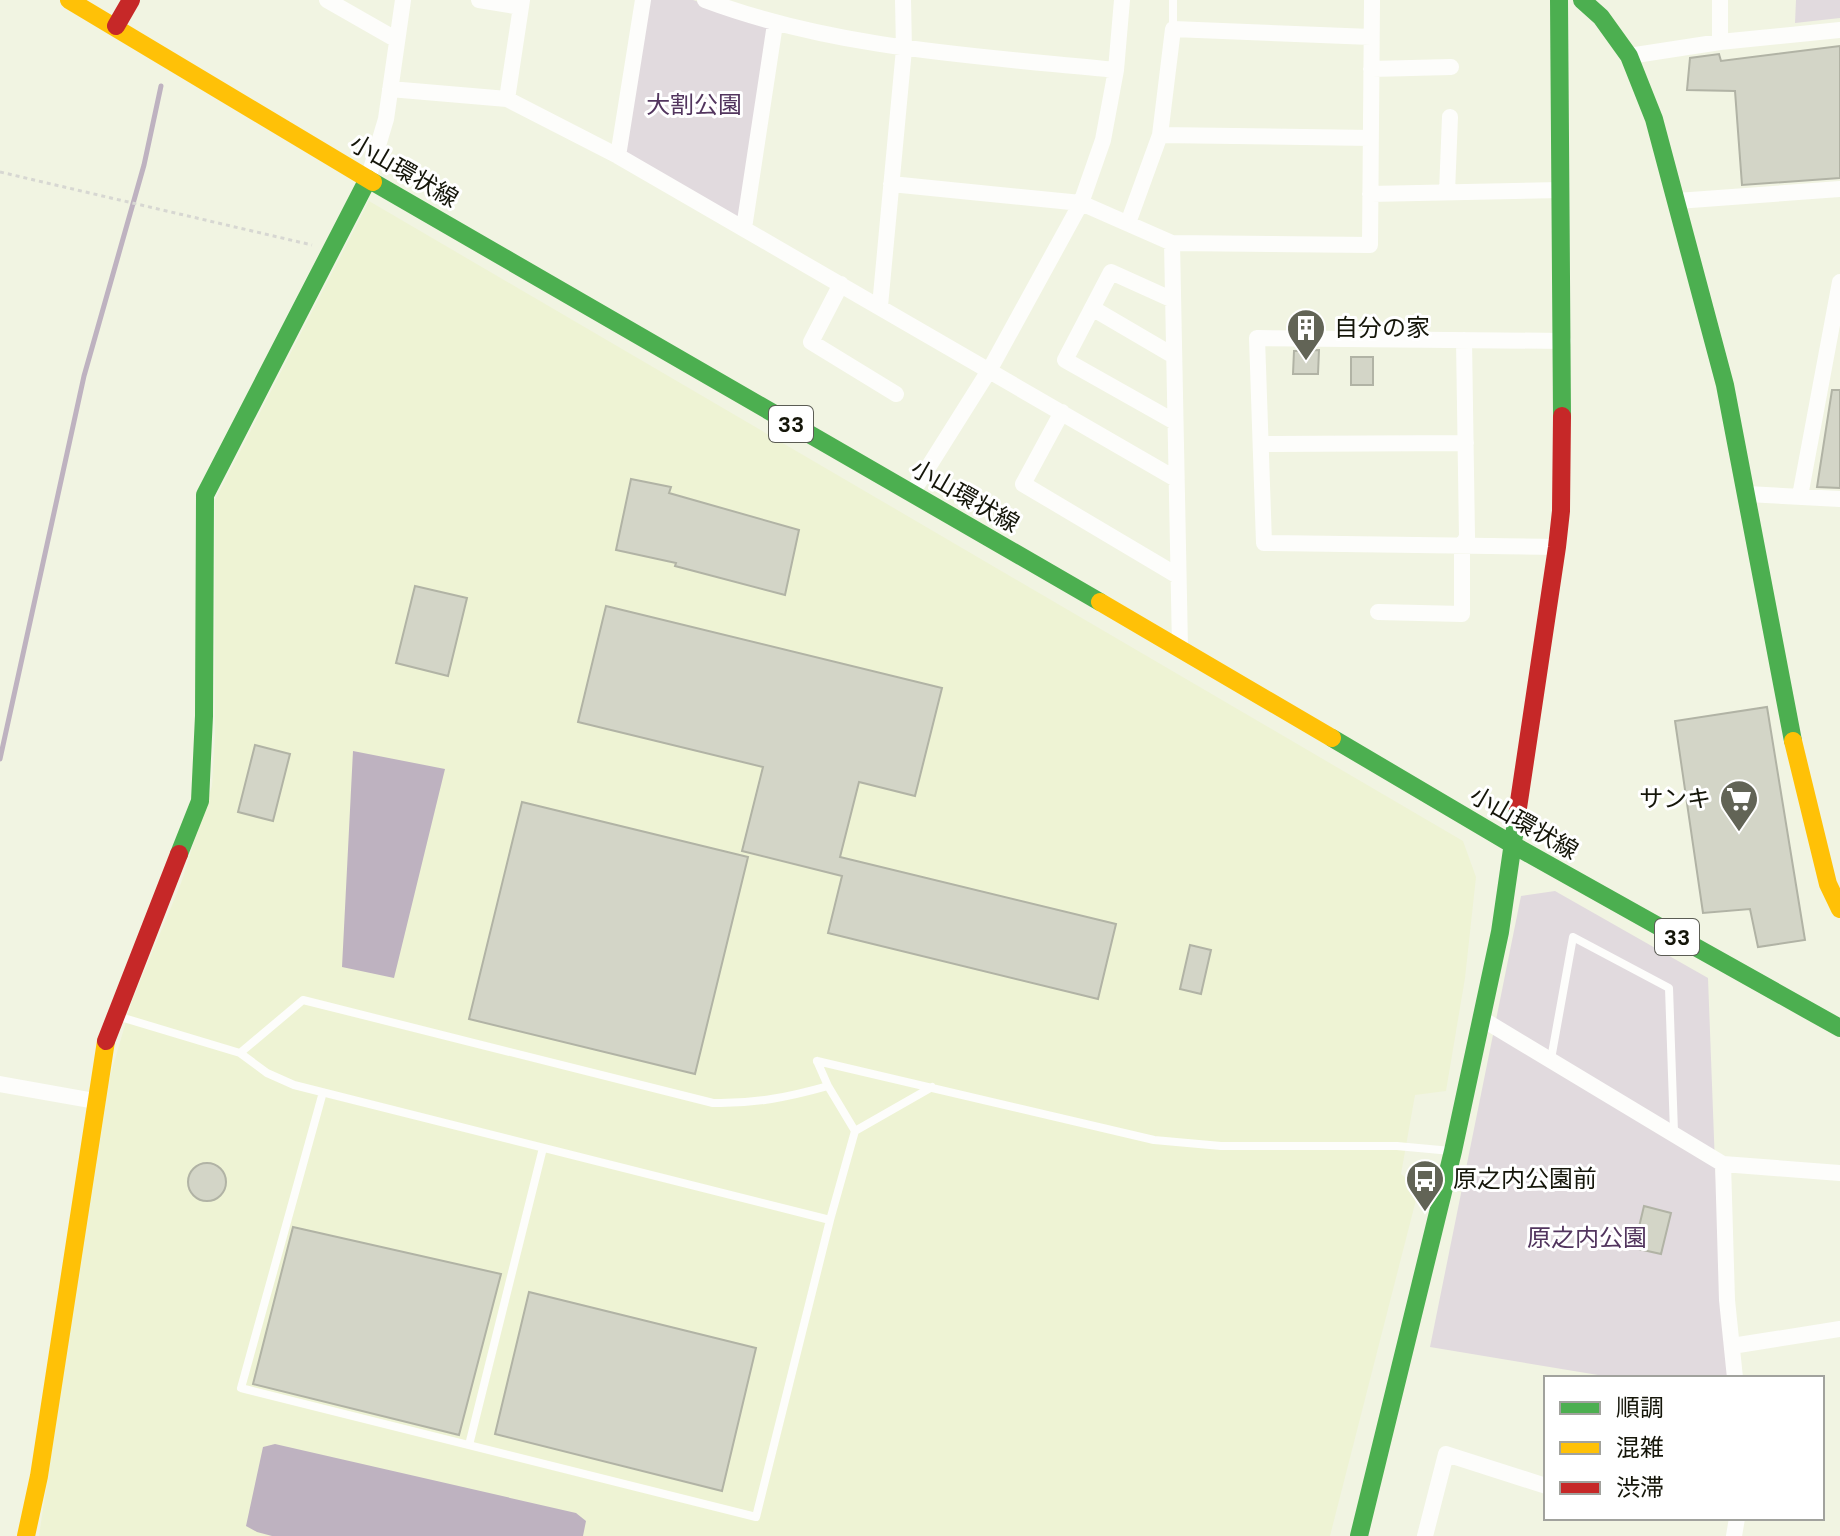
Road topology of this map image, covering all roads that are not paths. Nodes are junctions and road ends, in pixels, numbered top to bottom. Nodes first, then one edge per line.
1 (69, 0) edge
2 (131, 0) edge
3 (327, 0) edge
4 (403, 0) edge
5 (479, 0) edge
6 (643, 0) edge
7 (705, 0) edge
8 (903, 0) edge
9 (1122, 0) edge
10 (1173, 0) edge
11 (1372, 0) edge
12 (1559, 0) edge
13 (1582, 0) edge
14 (1720, 0) edge
15 (522, 3) edge
16 (775, 24) junction
17 (116, 26) junction
18 (1173, 29) junction
19 (1840, 30) edge
20 (1371, 37) junction
21 (397, 40) junction
22 (1720, 42) junction
23 (904, 49) junction
24 (1629, 56) junction
25 (1451, 67) dead end
26 (1371, 69) junction
27 (1116, 70) junction
28 (390, 89) junction
29 (507, 99) junction
30 (1450, 117) dead end
31 (1160, 135) junction
32 (1371, 138) junction
33 (618, 156) junction
34 (368, 179) junction
35 (891, 184) junction
36 (1840, 189) edge
37 (1561, 190) junction
38 (1447, 192) junction
39 (1370, 194) junction
40 (1677, 201) junction
41 (1081, 203) junction
42 (1128, 223) junction
43 (744, 228) junction
44 (1172, 243) junction
45 (1840, 282) edge
46 (841, 284) junction
47 (1173, 300) junction
48 (880, 306) junction
49 (1092, 308) junction
50 (1464, 340) junction
51 (1563, 341) junction
52 (1174, 356) junction
53 (990, 369) junction
54 (896, 394) dead end
55 (1062, 412) junction
56 (1175, 422) junction
57 (1466, 443) junction
58 (1261, 444) junction
59 (1176, 479) junction
60 (912, 493) junction
61 (1747, 494) junction
62 (1800, 496) junction
63 (1840, 499) edge
64 (1462, 546) junction
65 (1557, 547) junction
66 (1178, 576) junction
67 (1378, 612) dead end
68 (1180, 648) junction
69 (1515, 846) junction
70 (1840, 909) edge
71 (113, 1015) junction
72 (1482, 1019) junction
73 (1840, 1028) edge
74 (240, 1053) junction
75 (1551, 1060) junction
76 (0, 1084) edge
77 (828, 1086) junction
78 (932, 1087) junction
79 (323, 1092) junction
80 (95, 1101) junction
81 (855, 1131) junction
82 (1674, 1134) junction
83 (543, 1148) junction
84 (1453, 1151) junction
85 (1723, 1164) junction
86 (1840, 1173) edge
87 (830, 1220) junction
88 (1840, 1329) edge
89 (1732, 1346) junction
90 (1735, 1376) edge
91 (469, 1445) junction
92 (1544, 1485) edge
93 (26, 1536) edge
94 (1359, 1536) edge
95 (1425, 1536) edge

1 - 17 street, 小山環状線 / 33
2 - 17 street
3 - 21 street
4 - 21 street
5 - 15 street
6 - 33 street
7 - 16 street
8 - 23 street
9 - 27 street
10 - 18 lane
11 - 20 street
12 - 37 street
13 - 24 street
14 - 22 street
15 - 29 street
16 - 23 street
16 - 43 street
17 - 34 street, 小山環状線 / 33
18 - 20 street
18 - 31 street
19 - 22 street
20 - 26 street
21 - 28 street
22 - 24 street
23 - 27 street
23 - 35 street
24 - 40 street
25 - 26 street
26 - 32 street
27 - 41 street
28 - 29 street
28 - 34 street
29 - 33 street
30 - 38 street
31 - 32 street
31 - 42 street
32 - 39 street
33 - 43 street
34 - 60 street, 小山環状線 / 33
34 - 71 street
35 - 41 street
35 - 48 street
36 - 40 street
37 - 38 street
37 - 51 street
38 - 39 street
39 - 44 street
40 - 61 street
41 - 42 street
41 - 53 street
42 - 44 street
43 - 46 street
44 - 47 street
45 - 62 street
46 - 48 street
46 - 54 street
47 - 49 street
47 - 52 street
48 - 53 street
49 - 52 street
49 - 56 street
50 - 51 street
50 - 57 street
50 - 58 street
51 - 65 street
52 - 56 street
53 - 55 street
53 - 60 street
55 - 59 street
55 - 66 street
56 - 59 street
57 - 58 street
57 - 64 street
58 - 64 street
59 - 66 street
60 - 68 street, 小山環状線 / 33
61 - 62 street
61 - 70 street
62 - 63 street
64 - 65 street
64 - 67 street
65 - 69 street
66 - 68 street
68 - 69 street, 小山環状線 / 33
69 - 72 street
69 - 73 street, 小山環状線 / 33
71 - 74 lane
71 - 80 street
72 - 75 street
72 - 84 street
74 - 77 lane
74 - 79 lane
75 - 82 street
75 - 82 lane
76 - 80 street
77 - 78 lane
77 - 81 lane
78 - 81 lane
78 - 84 lane
79 - 83 lane
79 - 91 lane
80 - 93 street
81 - 87 lane
82 - 85 street
83 - 87 lane
83 - 91 lane
84 - 94 street
85 - 86 street
85 - 89 street
87 - 91 lane
88 - 89 street
89 - 90 street
92 - 95 street

